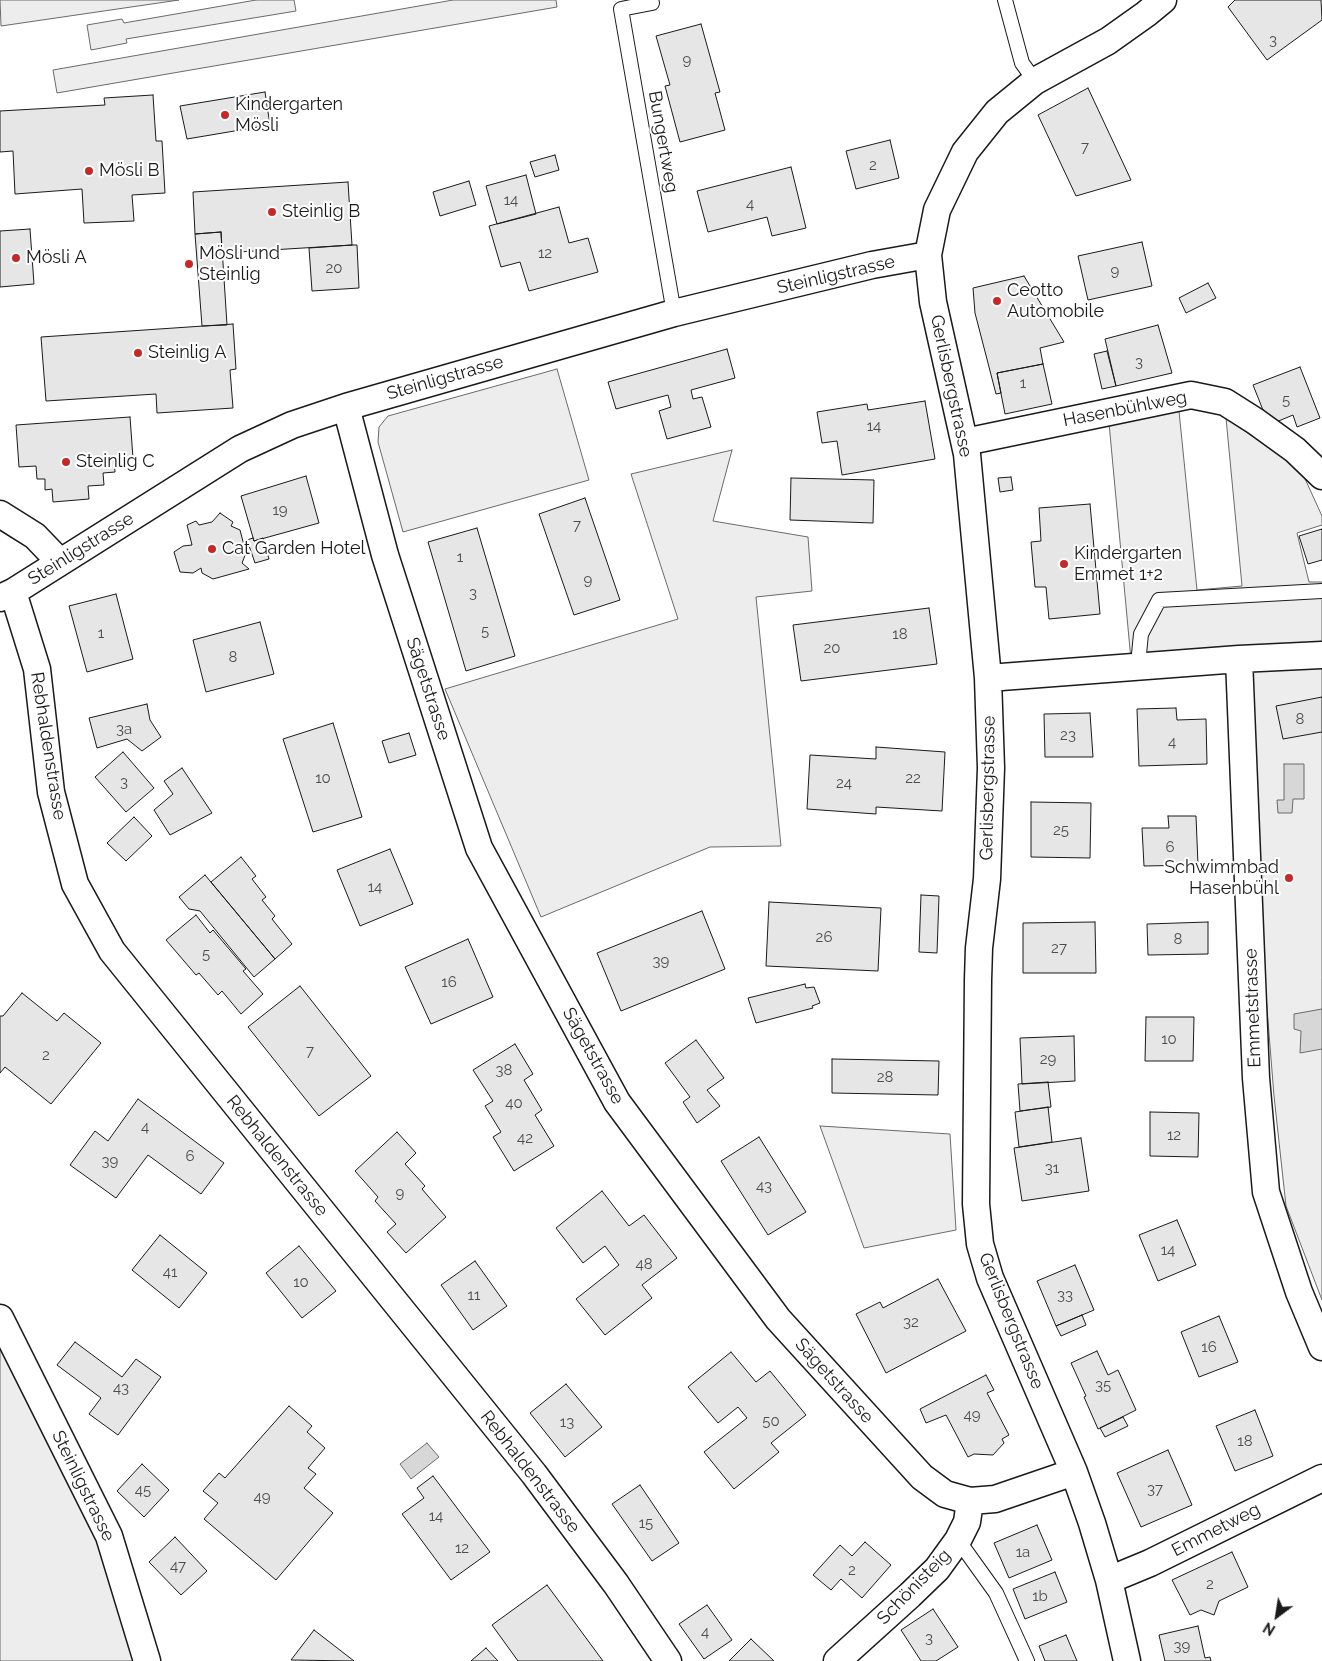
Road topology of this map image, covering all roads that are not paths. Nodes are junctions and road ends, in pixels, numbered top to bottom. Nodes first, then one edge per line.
1 (1005, 0) edge
2 (1163, 0) edge
3 (652, 3) dead end
4 (1035, 81) junction
5 (928, 255) junction
6 (674, 313) junction
7 (346, 407) junction
8 (965, 442) junction
9 (1322, 476) edge
10 (0, 514) edge
11 (60, 562) junction
12 (1322, 591) edge
13 (6, 595) edge
14 (1322, 655) edge
15 (1239, 659) junction
16 (1140, 668) junction
17 (988, 678) junction
18 (0, 1318) edge
19 (1322, 1347) edge
20 (1074, 1472) junction
21 (1322, 1478) edge
22 (970, 1501) junction
23 (958, 1540) junction
24 (1109, 1580) junction
25 (148, 1661) edge
26 (668, 1661) edge
27 (837, 1661) edge
28 (1027, 1661) edge
29 (1127, 1661) edge

1 - 4 lane
2 - 4 street, Gerlisbergstrasse
3 - 6 lane, Bungertweg
4 - 5 street, Gerlisbergstrasse
5 - 6 street, Steinligstrasse
5 - 8 street, Gerlisbergstrasse
6 - 7 street, Steinligstrasse
7 - 11 street, Steinligstrasse
7 - 22 street, Sägetstrasse
8 - 9 street, Hasenbühlweg
8 - 17 street, Gerlisbergstrasse
10 - 11 street
11 - 13 street, Steinligstrasse
12 - 16 lane
13 - 26 street, Rebhaldenstrasse
14 - 15 street
15 - 16 street
15 - 19 street, Emmetstrasse
16 - 17 street
17 - 20 street, Gerlisbergstrasse
18 - 25 street, Steinligstrasse
20 - 22 street, Sägetstrasse
20 - 24 street, Gerlisbergstrasse
21 - 24 street, Emmetweg
22 - 23 street, Schönisteig
23 - 27 street, Schönisteig
23 - 28 lane
24 - 29 street, Gerlisbergstrasse

